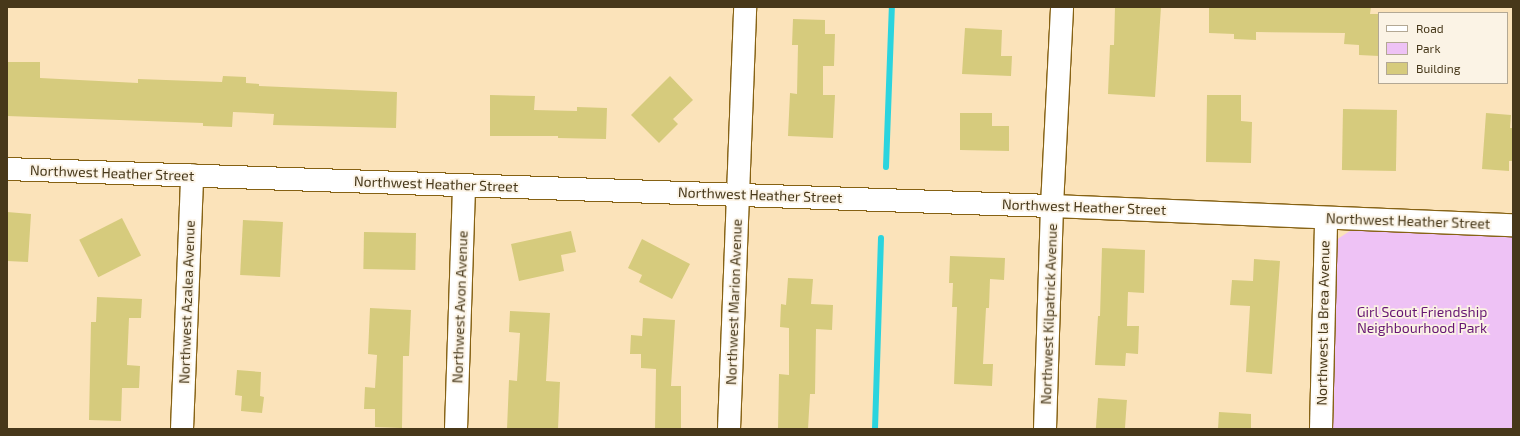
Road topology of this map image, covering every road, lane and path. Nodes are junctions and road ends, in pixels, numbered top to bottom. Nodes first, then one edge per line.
1 (745, 7) edge
2 (1062, 7) edge
3 (7, 169) edge
4 (192, 175) junction
5 (464, 186) junction
6 (738, 194) junction
7 (1052, 206) junction
8 (1326, 218) junction
9 (1513, 225) edge
10 (182, 429) edge
11 (456, 429) edge
12 (729, 429) edge
13 (1045, 429) edge
14 (1320, 429) edge

1 - 6 street, Northwest Marion Avenue
2 - 7 street, Northwest Kilpatrick Avenue
3 - 4 street, Northwest Heather Street
4 - 5 street, Northwest Heather Street
4 - 10 street, Northwest Azalea Avenue
5 - 6 street, Northwest Heather Street
5 - 11 street, Northwest Avon Avenue
6 - 7 street, Northwest Heather Street
6 - 12 street, Northwest Marion Avenue
7 - 8 street, Northwest Heather Street
7 - 13 street, Northwest Kilpatrick Avenue
8 - 9 street, Northwest Heather Street
8 - 14 street, Northwest la Brea Avenue

